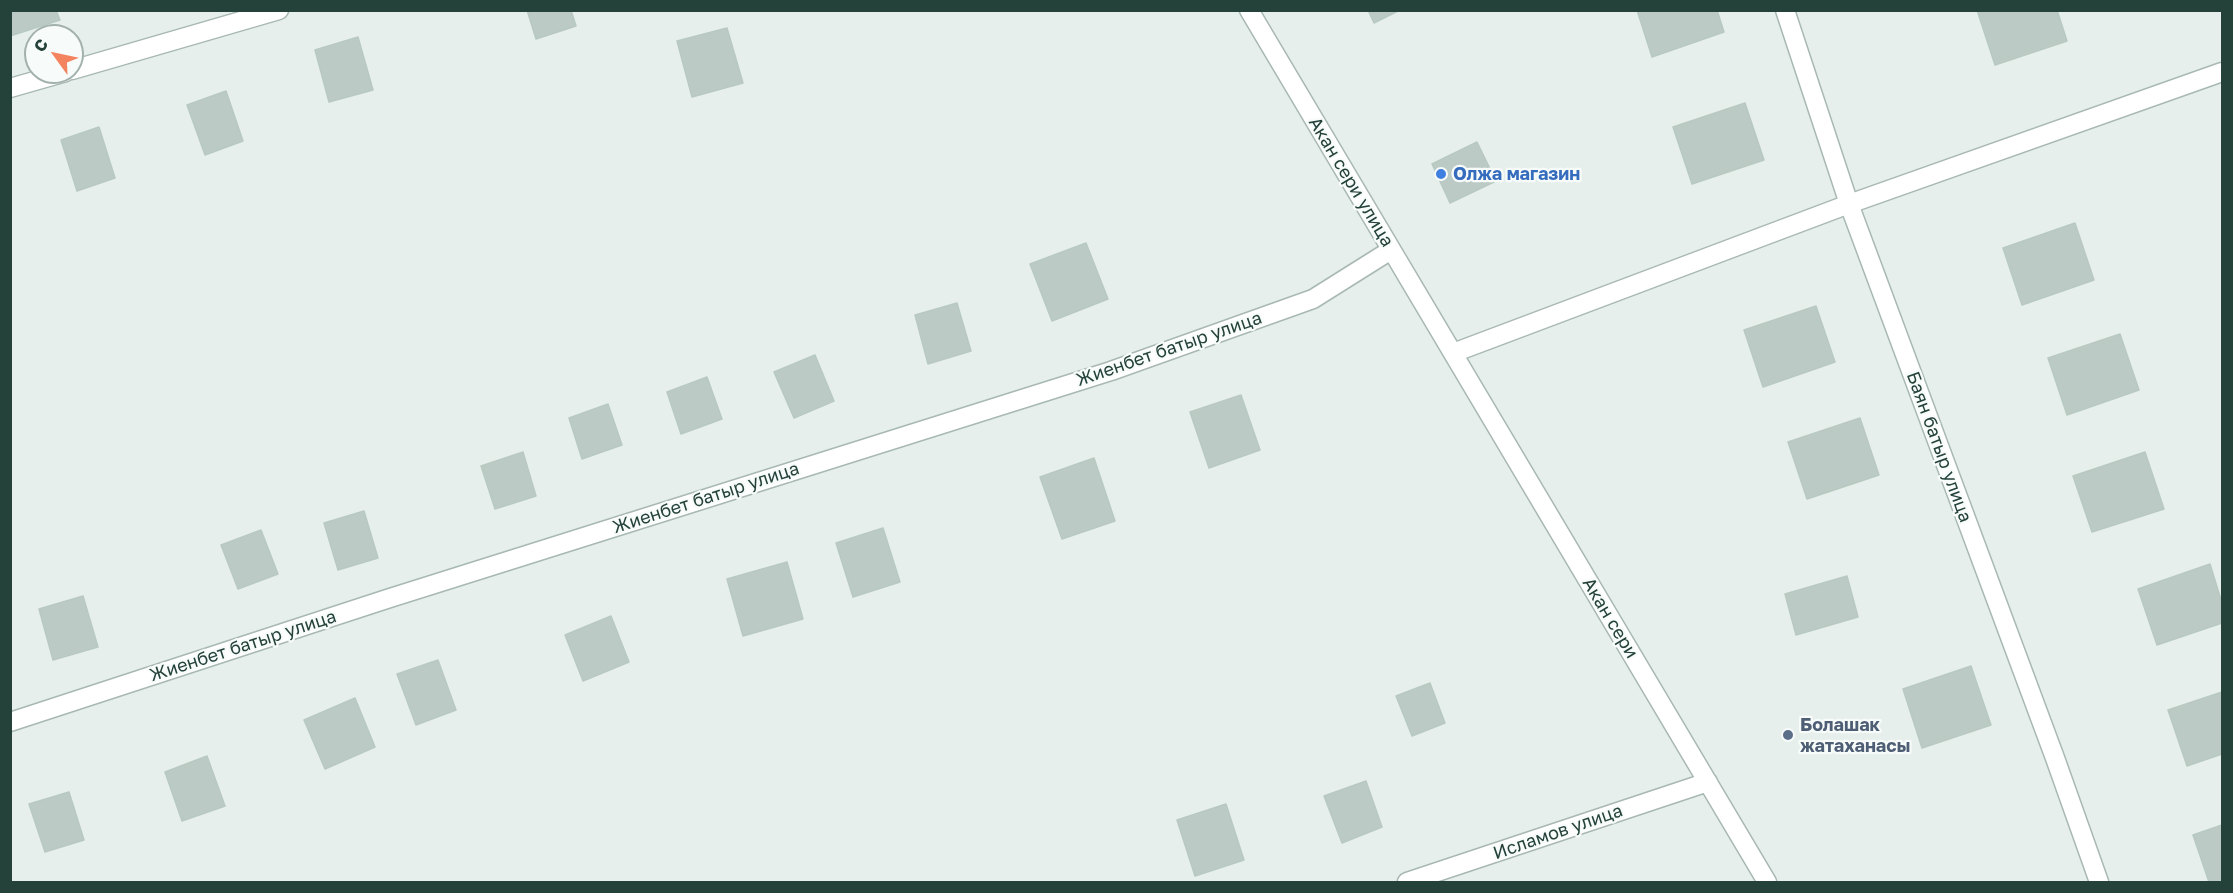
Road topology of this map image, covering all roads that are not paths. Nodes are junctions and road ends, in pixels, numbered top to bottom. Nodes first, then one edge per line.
1 (279, 10) edge
2 (1249, 10) edge
3 (1785, 10) edge
4 (84, 67) edge
5 (2223, 72) edge
6 (1849, 204) junction
7 (1391, 250) junction
8 (1453, 353) junction
9 (10, 722) edge
10 (1708, 782) junction
11 (1407, 882) edge
12 (1767, 882) edge
13 (2099, 882) edge

1 - 4 street
2 - 7 street, Акан сери улица
3 - 6 street, Баян батыр улица
5 - 6 street
6 - 8 street
6 - 13 street, Баян батыр улица
7 - 8 street, Акан сери улица
7 - 9 street, Жиенбет батыр улица
8 - 10 street, Акан сери
10 - 11 street, Исламов улица
10 - 12 street, Акан сери

